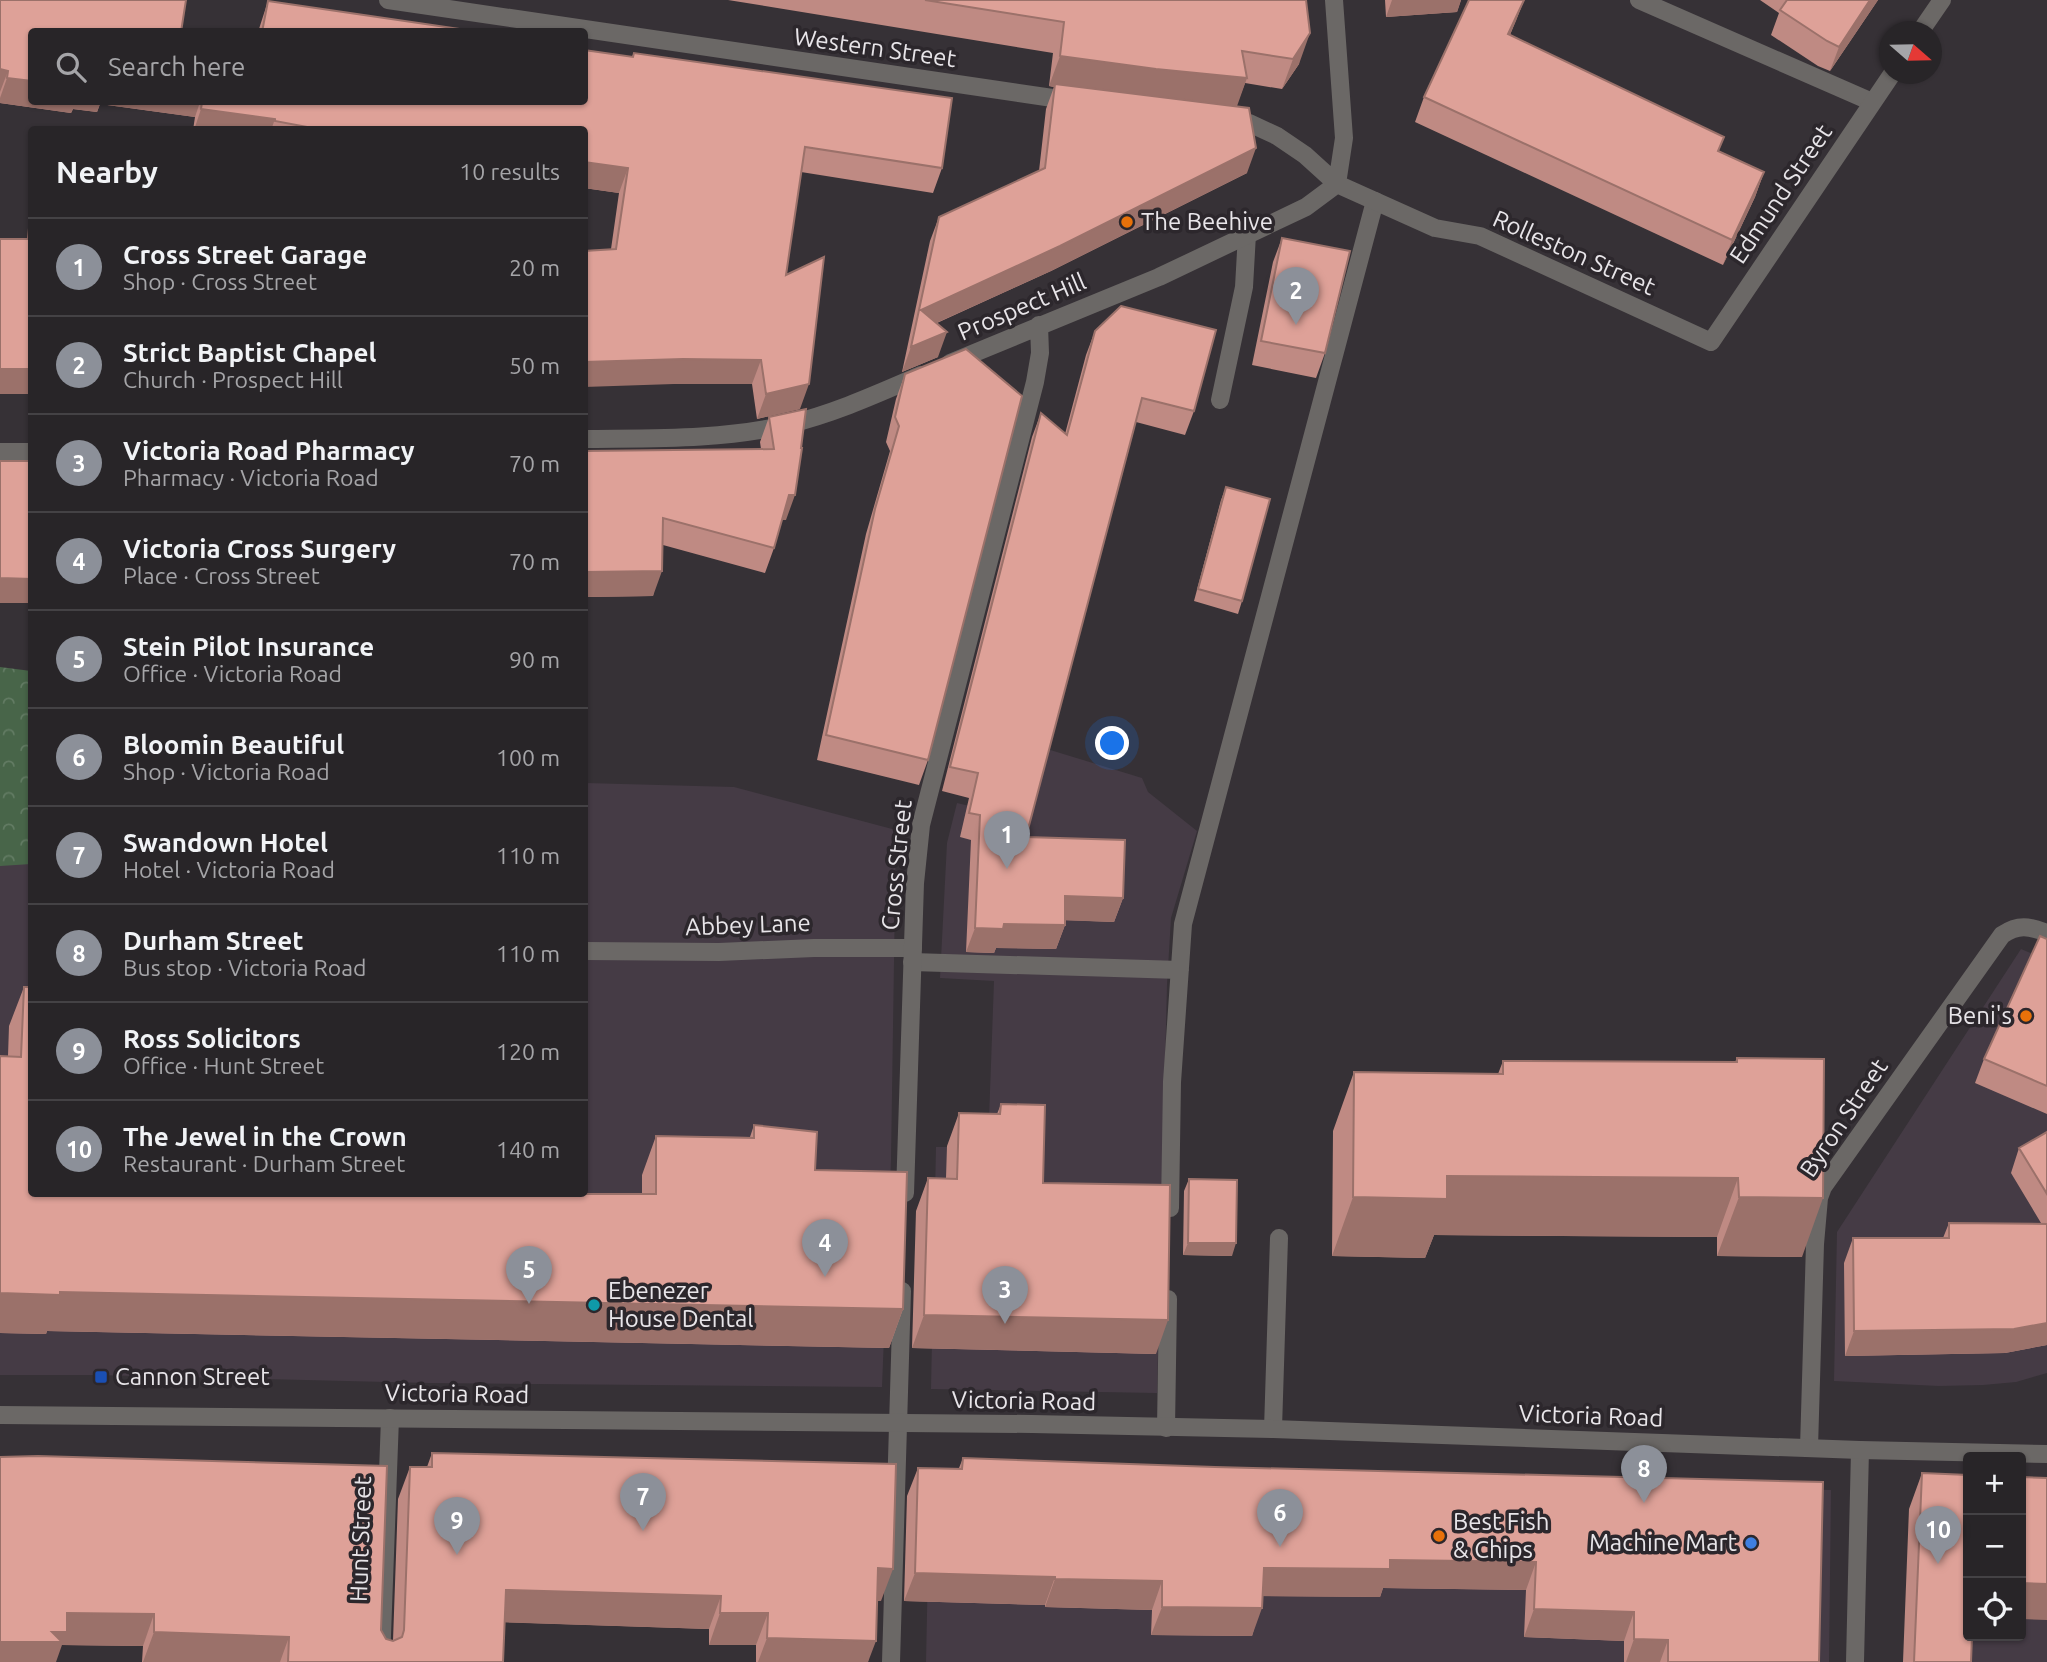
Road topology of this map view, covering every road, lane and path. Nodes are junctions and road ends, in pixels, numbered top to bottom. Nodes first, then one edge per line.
1 (387, 0) edge
2 (1334, 0) edge
3 (1639, 0) edge
4 (1942, 0) edge
5 (1928, 21) edge
6 (578, 28) edge
7 (588, 29) edge
8 (1885, 84) edge
9 (1872, 102) junction
10 (1089, 103) edge
11 (1212, 117) edge
12 (1337, 184) junction
13 (1375, 201) junction
14 (1247, 234) junction
15 (1039, 325) junction
16 (1711, 342) joint
17 (1220, 400) dead end
18 (588, 439) edge
19 (0, 452) edge
20 (28, 452) edge
21 (2047, 933) edge
22 (588, 951) edge
23 (912, 955) junction
24 (1180, 970) junction
25 (904, 1213) edge
26 (1170, 1221) edge
27 (1279, 1238) dead end
28 (903, 1268) edge
29 (1169, 1276) edge
30 (0, 1415) edge
31 (390, 1418) junction
32 (898, 1424) junction
33 (1166, 1428) junction
34 (1273, 1429) junction
35 (1809, 1448) junction
36 (1860, 1450) junction
37 (2047, 1454) edge
38 (381, 1662) edge
39 (891, 1662) edge
40 (1855, 1662) edge

1 - 6 street, Western Street
2 - 12 street
3 - 9 street
4 - 5 street
7 - 10 street, Western Street
8 - 9 street, Edmund Street
9 - 16 street, Edmund Street
11 - 12 street
12 - 13 street, Rolleston Street
12 - 14 street, Prospect Hill
13 - 16 street, Rolleston Street
13 - 24 street
14 - 15 street, Prospect Hill
14 - 17 street
15 - 18 street, Prospect Hill
15 - 23 street, Cross Street
19 - 20 street
21 - 35 street, Byron Street
22 - 23 street, Abbey Lane
23 - 24 street, Abbey Lane
23 - 25 street, Cross Street
24 - 26 street
27 - 34 street
28 - 32 street
29 - 33 street
30 - 31 street, Victoria Road
31 - 32 street, Victoria Road
31 - 38 street, Hunt Street
32 - 33 street, Victoria Road
32 - 39 street
33 - 34 street, Victoria Road
34 - 35 street, Victoria Road
35 - 36 street, Victoria Road
36 - 37 street, Victoria Road
36 - 40 street

